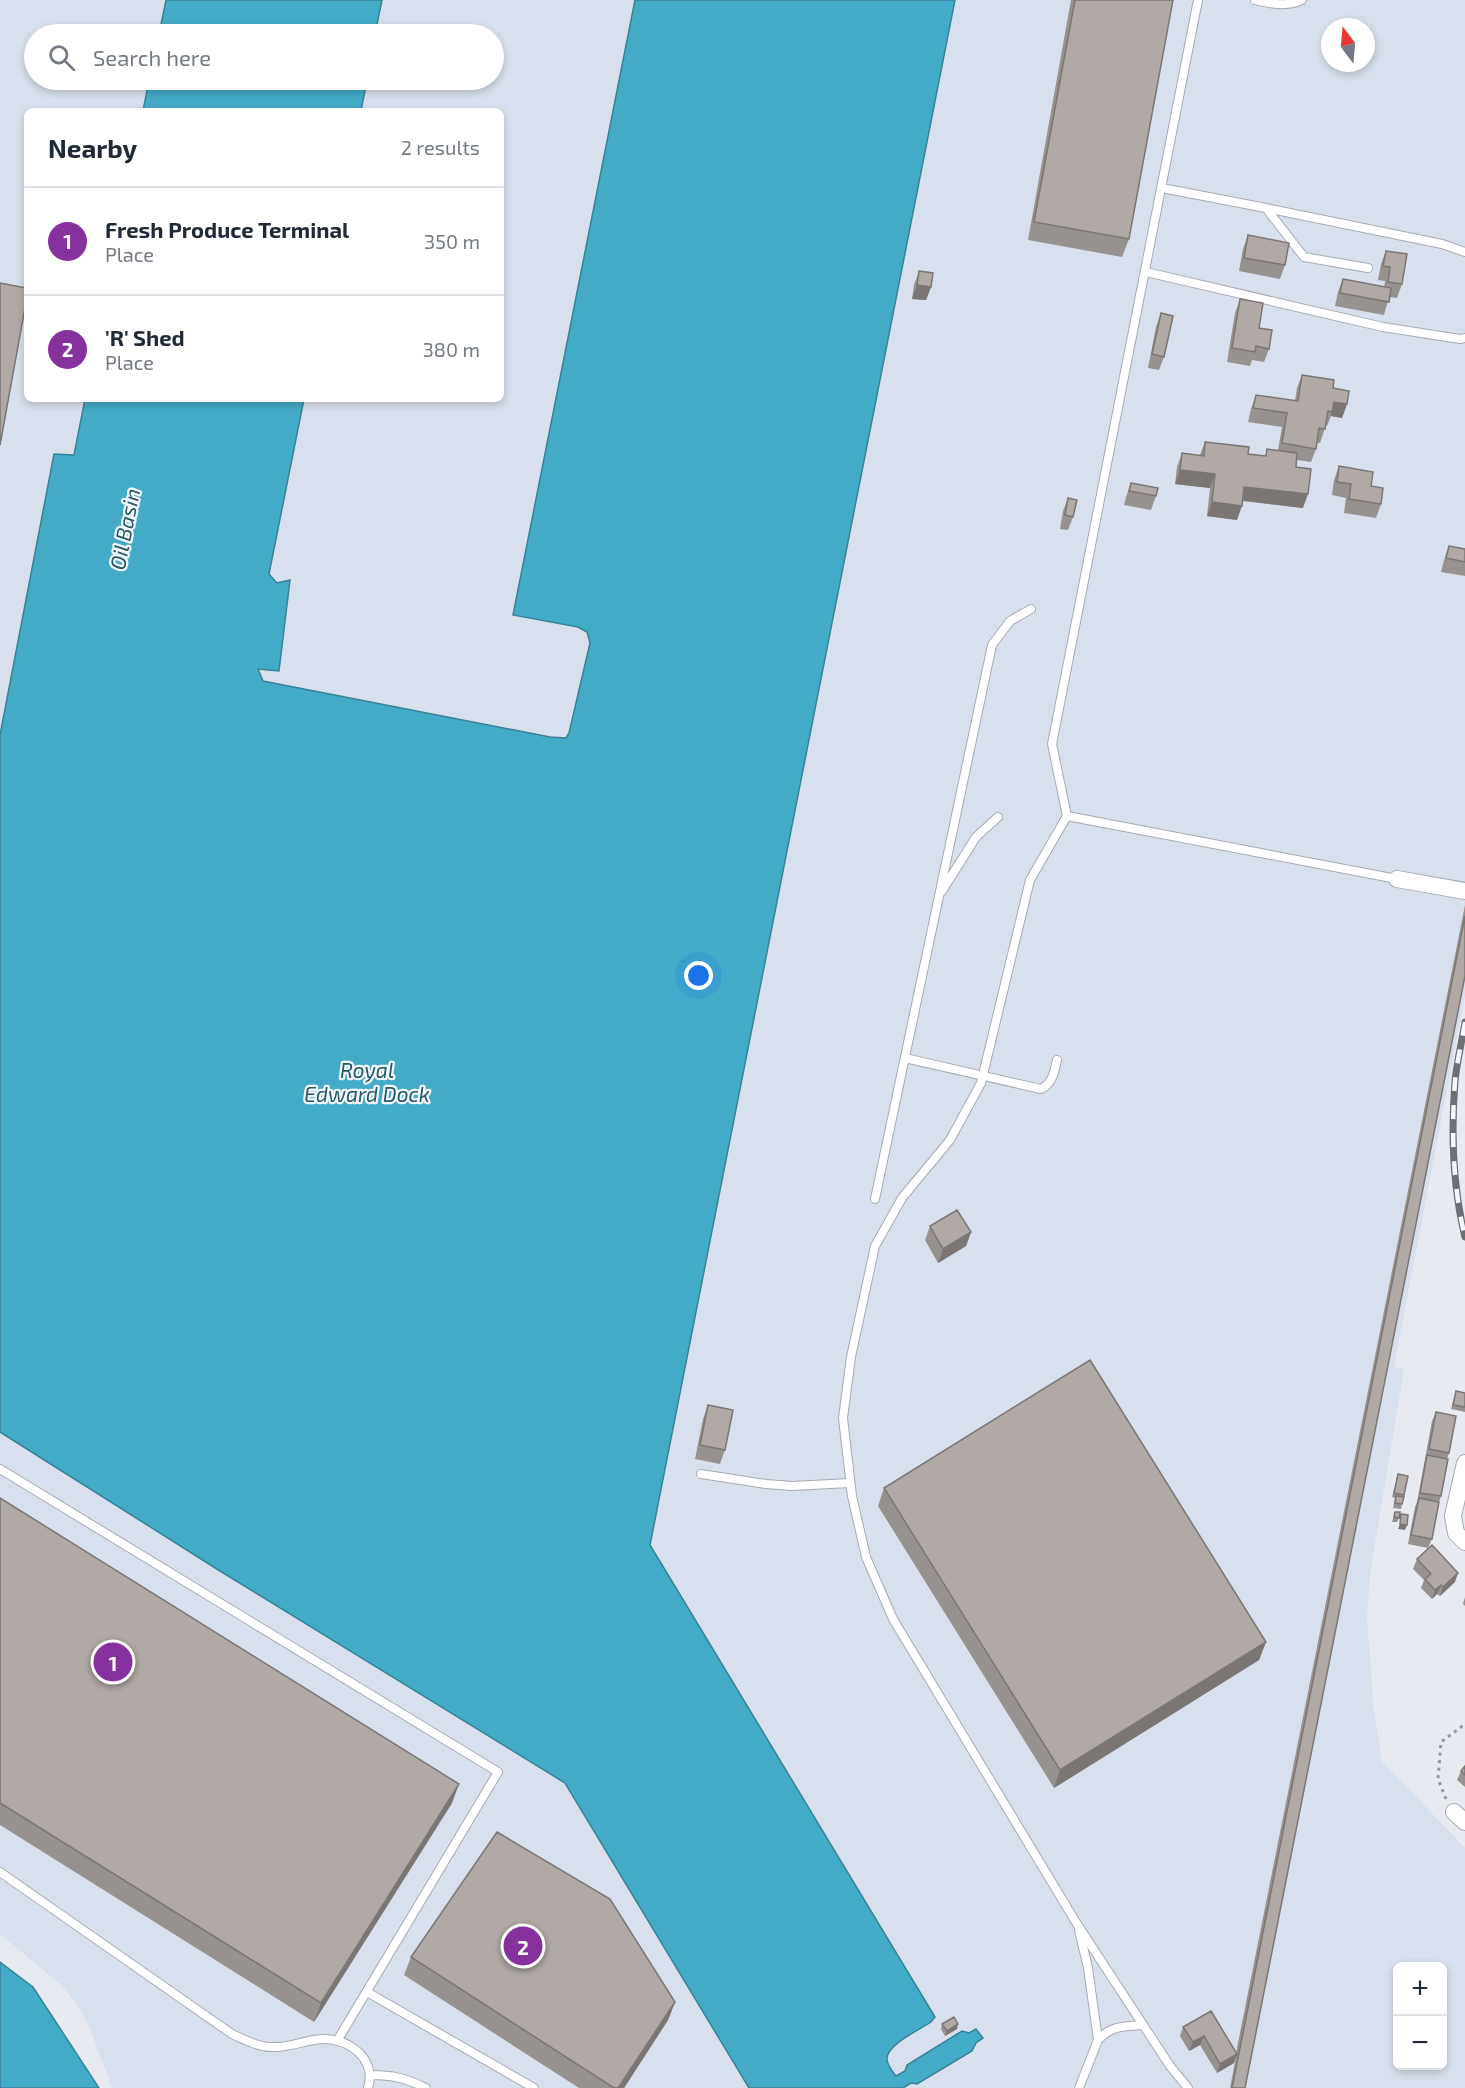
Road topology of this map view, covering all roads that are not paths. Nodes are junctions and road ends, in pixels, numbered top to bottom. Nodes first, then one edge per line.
1 (1198, 0) edge
2 (1255, 0) edge
3 (1302, 0) edge
4 (1162, 188) junction
5 (1266, 208) junction
6 (1465, 252) edge
7 (1368, 268) dead end
8 (1146, 273) junction
9 (1465, 338) edge
10 (1031, 609) dead end
11 (1067, 816) junction
12 (998, 817) dead end
13 (1397, 879) joint
14 (1465, 891) edge
15 (939, 897) junction
16 (905, 1058) junction
17 (1057, 1060) dead end
18 (983, 1075) junction
19 (875, 1199) dead end
20 (1465, 1463) edge
21 (0, 1469) edge
22 (701, 1474) dead end
23 (850, 1483) junction
24 (1465, 1542) edge
25 (0, 1872) edge
26 (1077, 1924) junction
27 (367, 1992) junction
28 (1142, 2025) junction
29 (1098, 2040) junction
30 (337, 2042) junction
31 (370, 2082) edge
32 (426, 2088) edge
33 (534, 2088) edge
34 (1079, 2088) edge
35 (1188, 2088) edge

1 - 4 lane
2 - 3 lane
4 - 5 lane
4 - 8 lane
5 - 6 lane
5 - 7 lane
8 - 9 lane
8 - 11 lane
10 - 15 lane
11 - 13 lane
11 - 18 lane
12 - 15 lane
13 - 14 street
15 - 16 lane
16 - 18 lane
16 - 19 lane
17 - 18 lane
18 - 23 lane
20 - 24 street
21 - 27 lane
22 - 23 lane
23 - 26 lane
25 - 30 lane
26 - 28 lane
26 - 29 lane
27 - 30 lane
27 - 33 lane
28 - 29 lane
28 - 35 lane
29 - 34 lane
30 - 31 lane
31 - 32 lane

